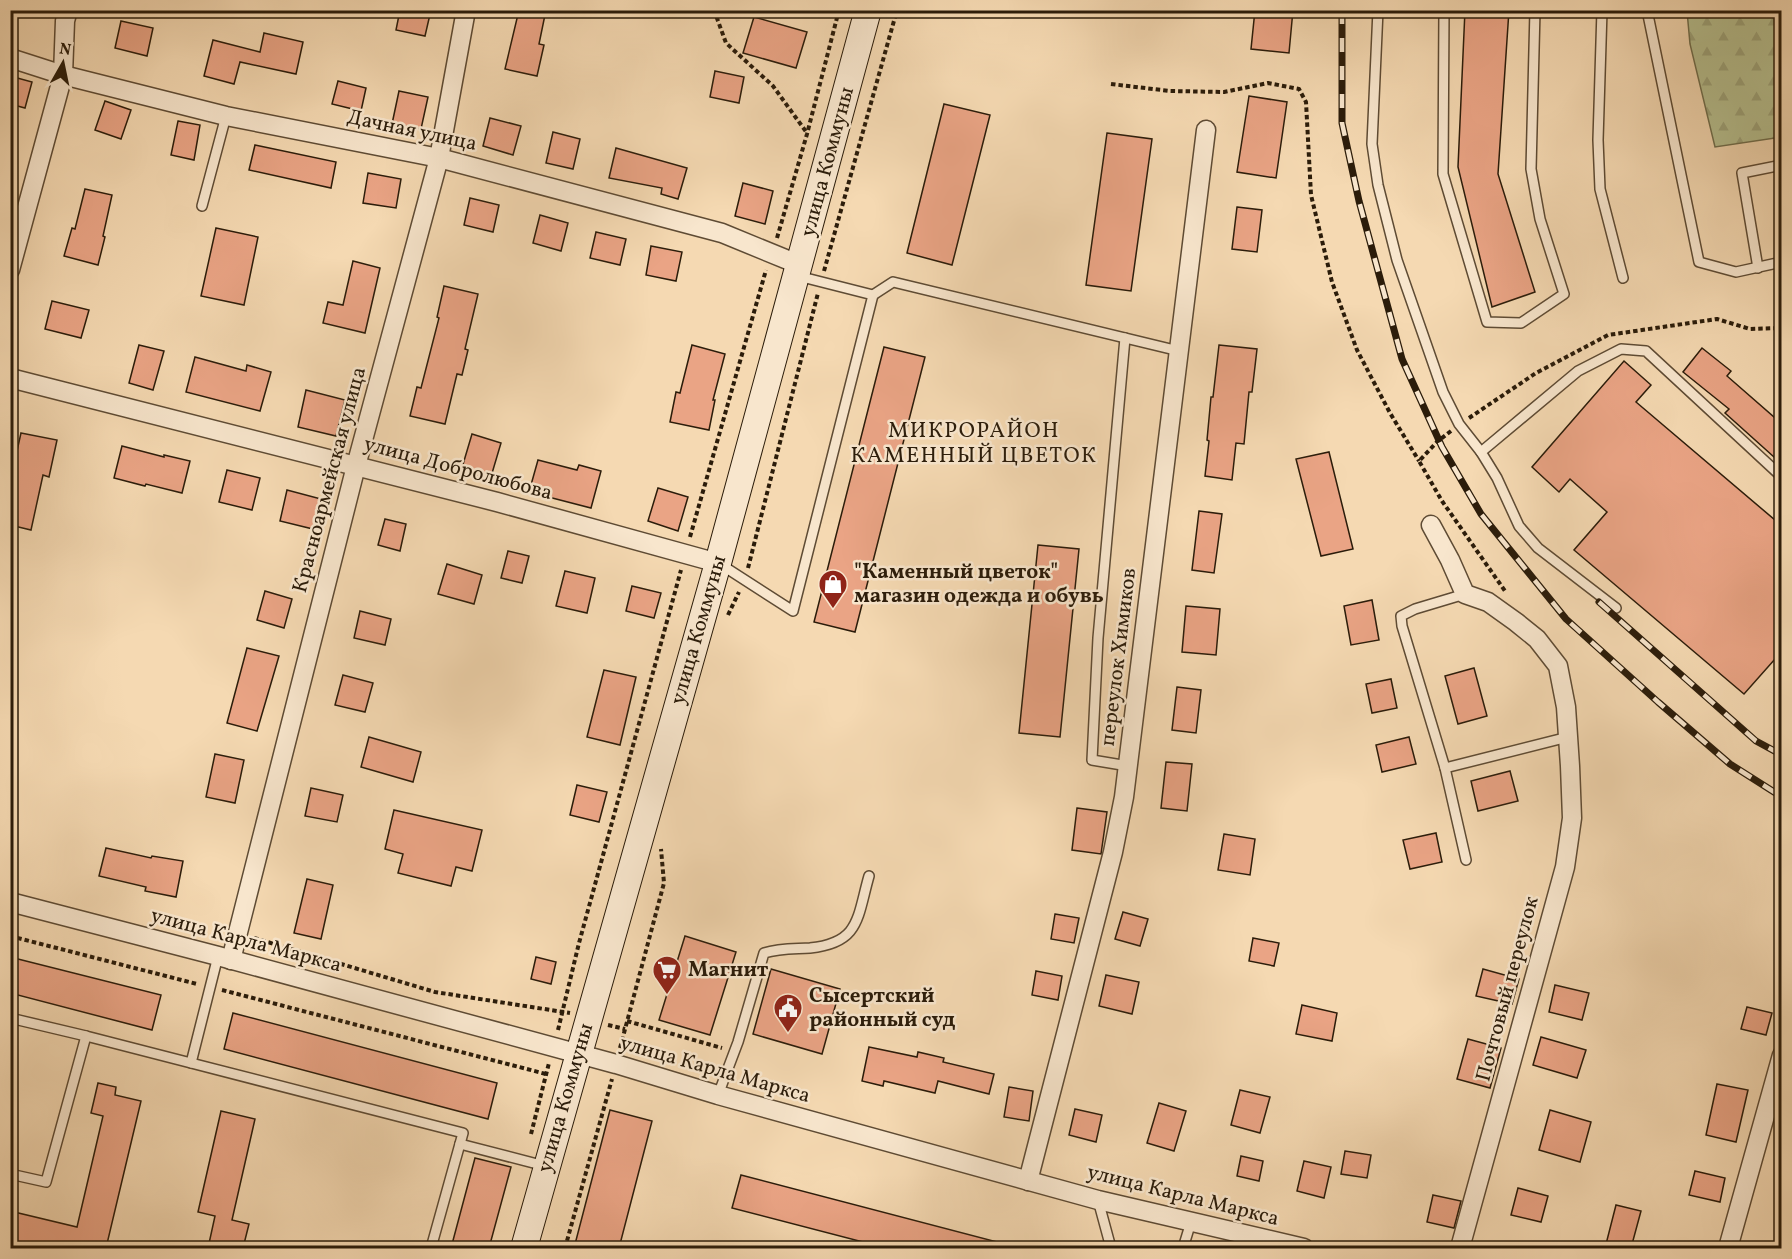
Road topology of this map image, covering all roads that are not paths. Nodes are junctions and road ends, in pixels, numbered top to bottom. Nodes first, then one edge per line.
1 (68, 10) edge
2 (466, 10) edge
3 (868, 10) edge
4 (1378, 10) edge
5 (1444, 10) edge
6 (1534, 10) edge
7 (1602, 10) edge
8 (1647, 10) edge
9 (10, 58) edge
10 (63, 75) junction
11 (226, 116) junction
12 (1206, 130) dead end
13 (439, 158) junction
14 (1782, 165) edge
15 (202, 206) dead end
16 (1782, 262) edge
17 (1758, 267) junction
18 (10, 270) edge
19 (806, 274) junction
20 (1623, 278) dead end
21 (873, 295) junction
22 (1125, 338) junction
23 (1179, 351) junction
24 (10, 378) edge
25 (1481, 452) junction
26 (356, 466) junction
27 (1782, 477) edge
28 (1431, 525) dead end
29 (718, 563) junction
30 (1465, 594) junction
31 (1616, 608) dead end
32 (1568, 737) junction
33 (1128, 766) junction
34 (1445, 768) junction
35 (1466, 860) dead end
36 (869, 876) dead end
37 (10, 902) edge
38 (224, 958) junction
39 (10, 1018) edge
40 (86, 1036) junction
41 (580, 1055) junction
42 (1782, 1055) edge
43 (191, 1063) junction
44 (718, 1095) junction
45 (460, 1144) junction
46 (536, 1163) junction
47 (10, 1174) edge
48 (1028, 1181) junction
49 (1098, 1200) junction
50 (1191, 1222) junction
51 (431, 1248) edge
52 (524, 1248) edge
53 (1112, 1248) edge
54 (1183, 1248) edge
55 (1304, 1248) edge
56 (1460, 1248) edge
57 (1728, 1248) edge

1 - 10 street
2 - 13 street, Красноармейская улица
3 - 19 street, улица Коммуны
4 - 25 lane
5 - 6 lane
7 - 20 lane
8 - 17 lane
9 - 10 street, Дачная улица
10 - 11 street, Дачная улица
10 - 18 street
11 - 13 street, Дачная улица
11 - 15 lane
12 - 23 street, переулок Химиков
13 - 19 street, Дачная улица
13 - 26 street, Красноармейская улица
14 - 17 lane
16 - 17 lane
19 - 21 lane
19 - 29 street, улица Коммуны
21 - 22 lane
21 - 29 lane
22 - 23 lane
22 - 33 lane
23 - 33 street, переулок Химиков
24 - 26 street, улица Добролюбова
25 - 27 lane
25 - 31 lane
26 - 29 street, улица Добролюбова
26 - 38 street, Красноармейская улица
28 - 30 street
29 - 41 street, улица Коммуны
30 - 32 street, Почтовый переулок
30 - 34 lane
32 - 34 lane
32 - 56 street, Почтовый переулок
33 - 48 street, переулок Химиков
34 - 35 lane
36 - 44 lane
37 - 38 street, улица Карла Маркса
38 - 41 street, улица Карла Маркса
38 - 43 lane
39 - 40 lane
40 - 43 lane
40 - 47 lane
41 - 44 street, улица Карла Маркса
41 - 46 street, улица Коммуны
42 - 57 street
43 - 45 lane
44 - 48 street, улица Карла Маркса
45 - 46 lane
45 - 51 lane
46 - 52 street, улица Коммуны
48 - 49 street, улица Карла Маркса
49 - 50 street, улица Карла Маркса
49 - 53 lane
50 - 54 lane
50 - 55 street, улица Карла Маркса

